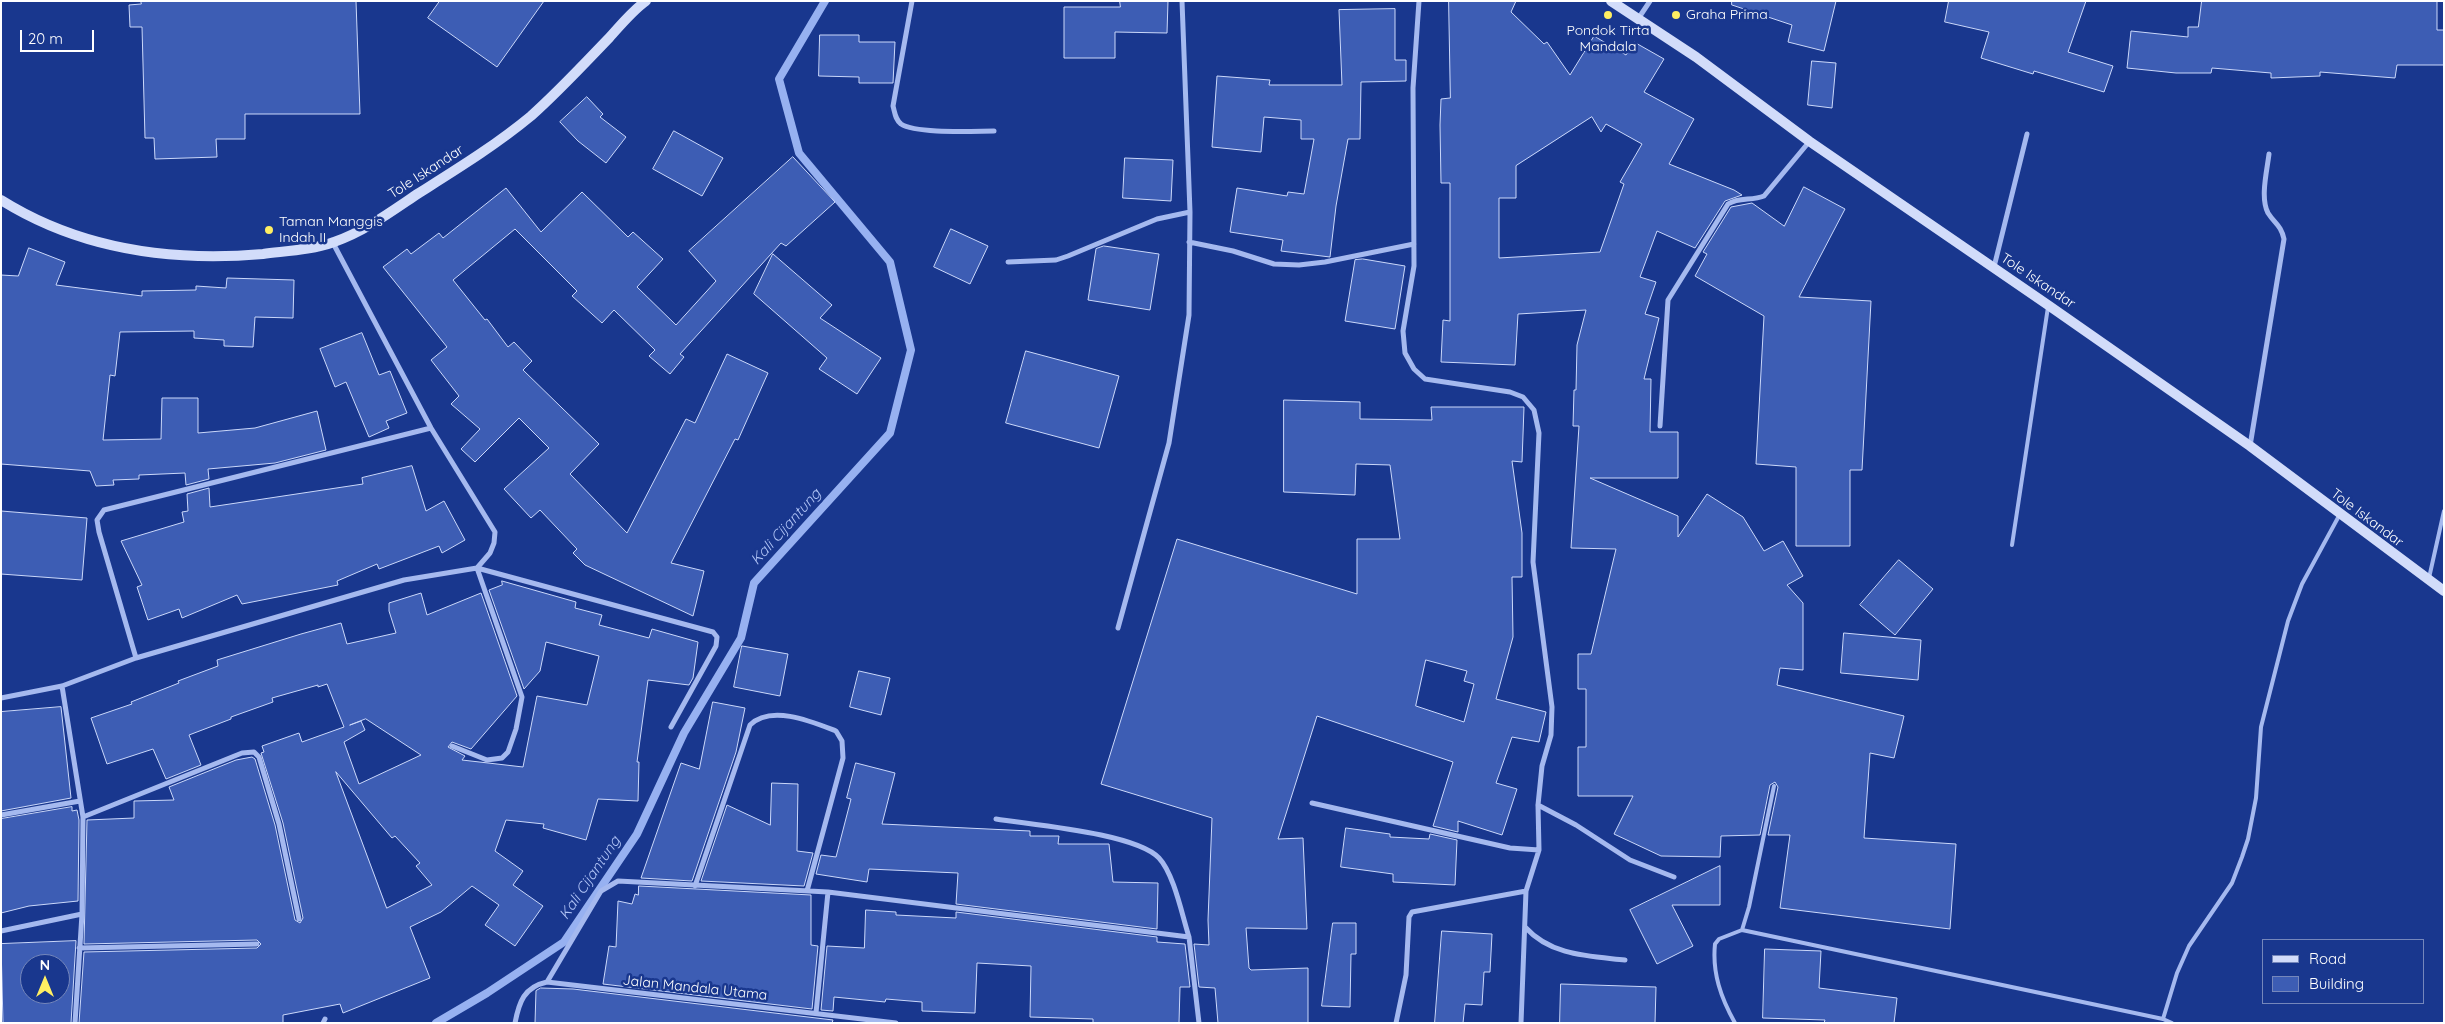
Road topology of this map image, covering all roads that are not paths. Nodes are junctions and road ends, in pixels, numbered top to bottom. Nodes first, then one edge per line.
1 (646, 1) edge
2 (912, 1) edge
3 (1182, 1) edge
4 (1418, 1) edge
5 (1611, 1) edge
6 (1650, 1) edge
7 (1638, 19) junction
8 (994, 131) dead end
9 (2027, 134) dead end
10 (1809, 141) junction
11 (2269, 154) dead end
12 (1, 200) edge
13 (1190, 212) junction
14 (333, 242) junction
15 (1189, 242) junction
16 (1414, 244) junction
17 (1008, 262) dead end
18 (1994, 268) junction
19 (2048, 305) junction
20 (1660, 426) dead end
21 (431, 428) junction
22 (2250, 446) junction
23 (2444, 511) edge
24 (2340, 514) junction
25 (2012, 545) dead end
26 (477, 568) junction
27 (2428, 580) junction
28 (2444, 592) edge
29 (1118, 628) dead end
30 (136, 658) junction
31 (62, 686) junction
32 (1, 698) edge
33 (671, 727) dead end
34 (452, 746) dead end
35 (1774, 786) dead end
36 (80, 801) junction
37 (1312, 803) dead end
38 (1538, 805) junction
39 (1, 815) edge
40 (82, 817) junction
41 (996, 819) dead end
42 (1539, 850) junction
43 (1674, 877) dead end
44 (695, 886) junction
45 (807, 892) junction
46 (828, 892) junction
47 (1526, 892) junction
48 (82, 914) junction
49 (299, 918) dead end
50 (1525, 927) junction
51 (1742, 930) junction
52 (1, 931) edge
53 (1189, 936) junction
54 (257, 944) dead end
55 (79, 948) junction
56 (1625, 960) dead end
57 (547, 982) junction
58 (816, 1013) junction
59 (2163, 1018) junction
60 (856, 1021) edge
61 (75, 1023) edge
62 (515, 1023) edge
63 (896, 1023) edge
64 (1199, 1023) edge
65 (1396, 1023) edge
66 (1521, 1023) edge
67 (1735, 1023) edge
68 (2172, 1023) edge

1 - 14 main road, Tole Iskandar
2 - 8 street
3 - 13 street
4 - 16 street
5 - 7 main road, Tole Iskandar
6 - 7 street
7 - 10 main road, Tole Iskandar
9 - 18 street
10 - 18 main road, Tole Iskandar
10 - 20 street
11 - 22 street
12 - 14 main road, Tole Iskandar
13 - 15 street
13 - 17 street
14 - 21 street
15 - 16 street
15 - 29 street
16 - 38 street
18 - 19 main road, Tole Iskandar
19 - 22 main road, Tole Iskandar
19 - 25 lane
21 - 26 street
21 - 30 street
22 - 24 main road, Tole Iskandar
23 - 27 lane
24 - 27 main road, Tole Iskandar
24 - 59 lane
26 - 30 street
26 - 33 street
26 - 34 street
27 - 28 main road, Tole Iskandar
30 - 31 street
31 - 32 street
31 - 36 street
35 - 51 lane
36 - 39 street
36 - 40 street
37 - 42 street
38 - 42 street
38 - 43 street
40 - 48 street
40 - 49 street
41 - 53 street
42 - 47 street
44 - 45 street
44 - 45 street
44 - 57 street
45 - 46 street
46 - 53 street
46 - 58 street
47 - 50 street
47 - 65 street
48 - 52 street
48 - 55 street
50 - 56 street
50 - 66 street
51 - 59 lane
51 - 67 lane
53 - 64 street
54 - 55 street
55 - 61 street
57 - 58 street, Jalan Mandala Utama
57 - 62 street
58 - 60 street, Jalan Mandala Utama
59 - 68 lane
60 - 63 street, Jalan Mandala Utama

